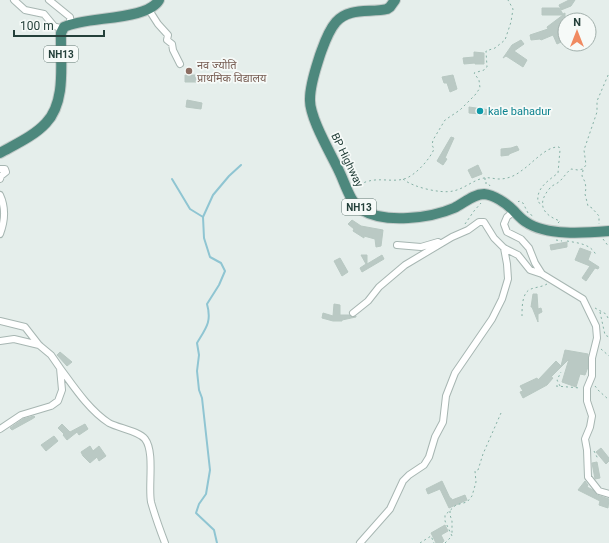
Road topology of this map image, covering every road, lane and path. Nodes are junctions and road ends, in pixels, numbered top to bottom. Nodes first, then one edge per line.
1 (14, 0) edge
2 (49, 0) edge
3 (159, 0) edge
4 (395, 0) edge
5 (508, 0) edge
6 (149, 10) junction
7 (66, 27) junction
8 (180, 64) dead end
9 (609, 72) edge
10 (0, 153) edge
11 (0, 169) edge
12 (583, 169) junction
13 (0, 179) edge
14 (403, 179) junction
15 (348, 190) junction
16 (482, 194) junction
17 (0, 195) edge
18 (542, 204) junction
19 (513, 209) junction
20 (535, 217) dead end
21 (557, 223) dead end
22 (468, 230) junction
23 (547, 230) junction
24 (609, 231) edge
25 (597, 232) junction
26 (0, 234) edge
27 (455, 234) junction
28 (397, 245) dead end
29 (609, 247) edge
30 (504, 248) junction
31 (596, 255) dead end
32 (544, 275) junction
33 (594, 307) dead end
34 (600, 312) junction
35 (353, 313) dead end
36 (522, 316) dead end
37 (609, 320) edge
38 (0, 321) edge
39 (597, 336) junction
40 (609, 338) edge
41 (0, 341) edge
42 (39, 345) junction
43 (609, 356) edge
44 (60, 368) junction
45 (560, 372) dead end
46 (592, 377) junction
47 (556, 386) dead end
48 (561, 387) junction
49 (587, 392) junction
50 (608, 399) dead end
51 (501, 413) dead end
52 (0, 429) edge
53 (609, 494) edge
54 (450, 510) junction
55 (452, 536) junction
56 (165, 543) edge
57 (360, 543) edge
58 (420, 543) edge
59 (434, 543) edge
60 (445, 543) edge

1 - 7 street
2 - 7 street
3 - 6 highway
4 - 15 highway, BP Highway / NH13
5 - 14 path
6 - 7 highway
6 - 8 street
7 - 10 highway, NH13
9 - 12 path
11 - 13 street
12 - 18 path
12 - 25 path
14 - 15 path
14 - 18 path
15 - 16 highway, BP Highway / NH13
16 - 19 highway
16 - 27 path
17 - 26 street
18 - 21 path
19 - 20 path
19 - 23 highway
19 - 32 street
22 - 27 street
22 - 30 street
22 - 35 street
23 - 25 highway
23 - 31 path
24 - 25 highway
25 - 29 path
27 - 28 street
30 - 32 street
30 - 57 street
32 - 36 path
32 - 39 street
33 - 34 path
34 - 37 path
34 - 40 path
38 - 42 street
39 - 43 path
39 - 46 street
41 - 42 street
42 - 44 street
44 - 52 street
44 - 56 street
45 - 48 path
46 - 49 street
46 - 50 path
47 - 48 path
48 - 49 path
49 - 53 street
51 - 54 path
54 - 55 path
54 - 55 path
55 - 60 path
58 - 59 path

